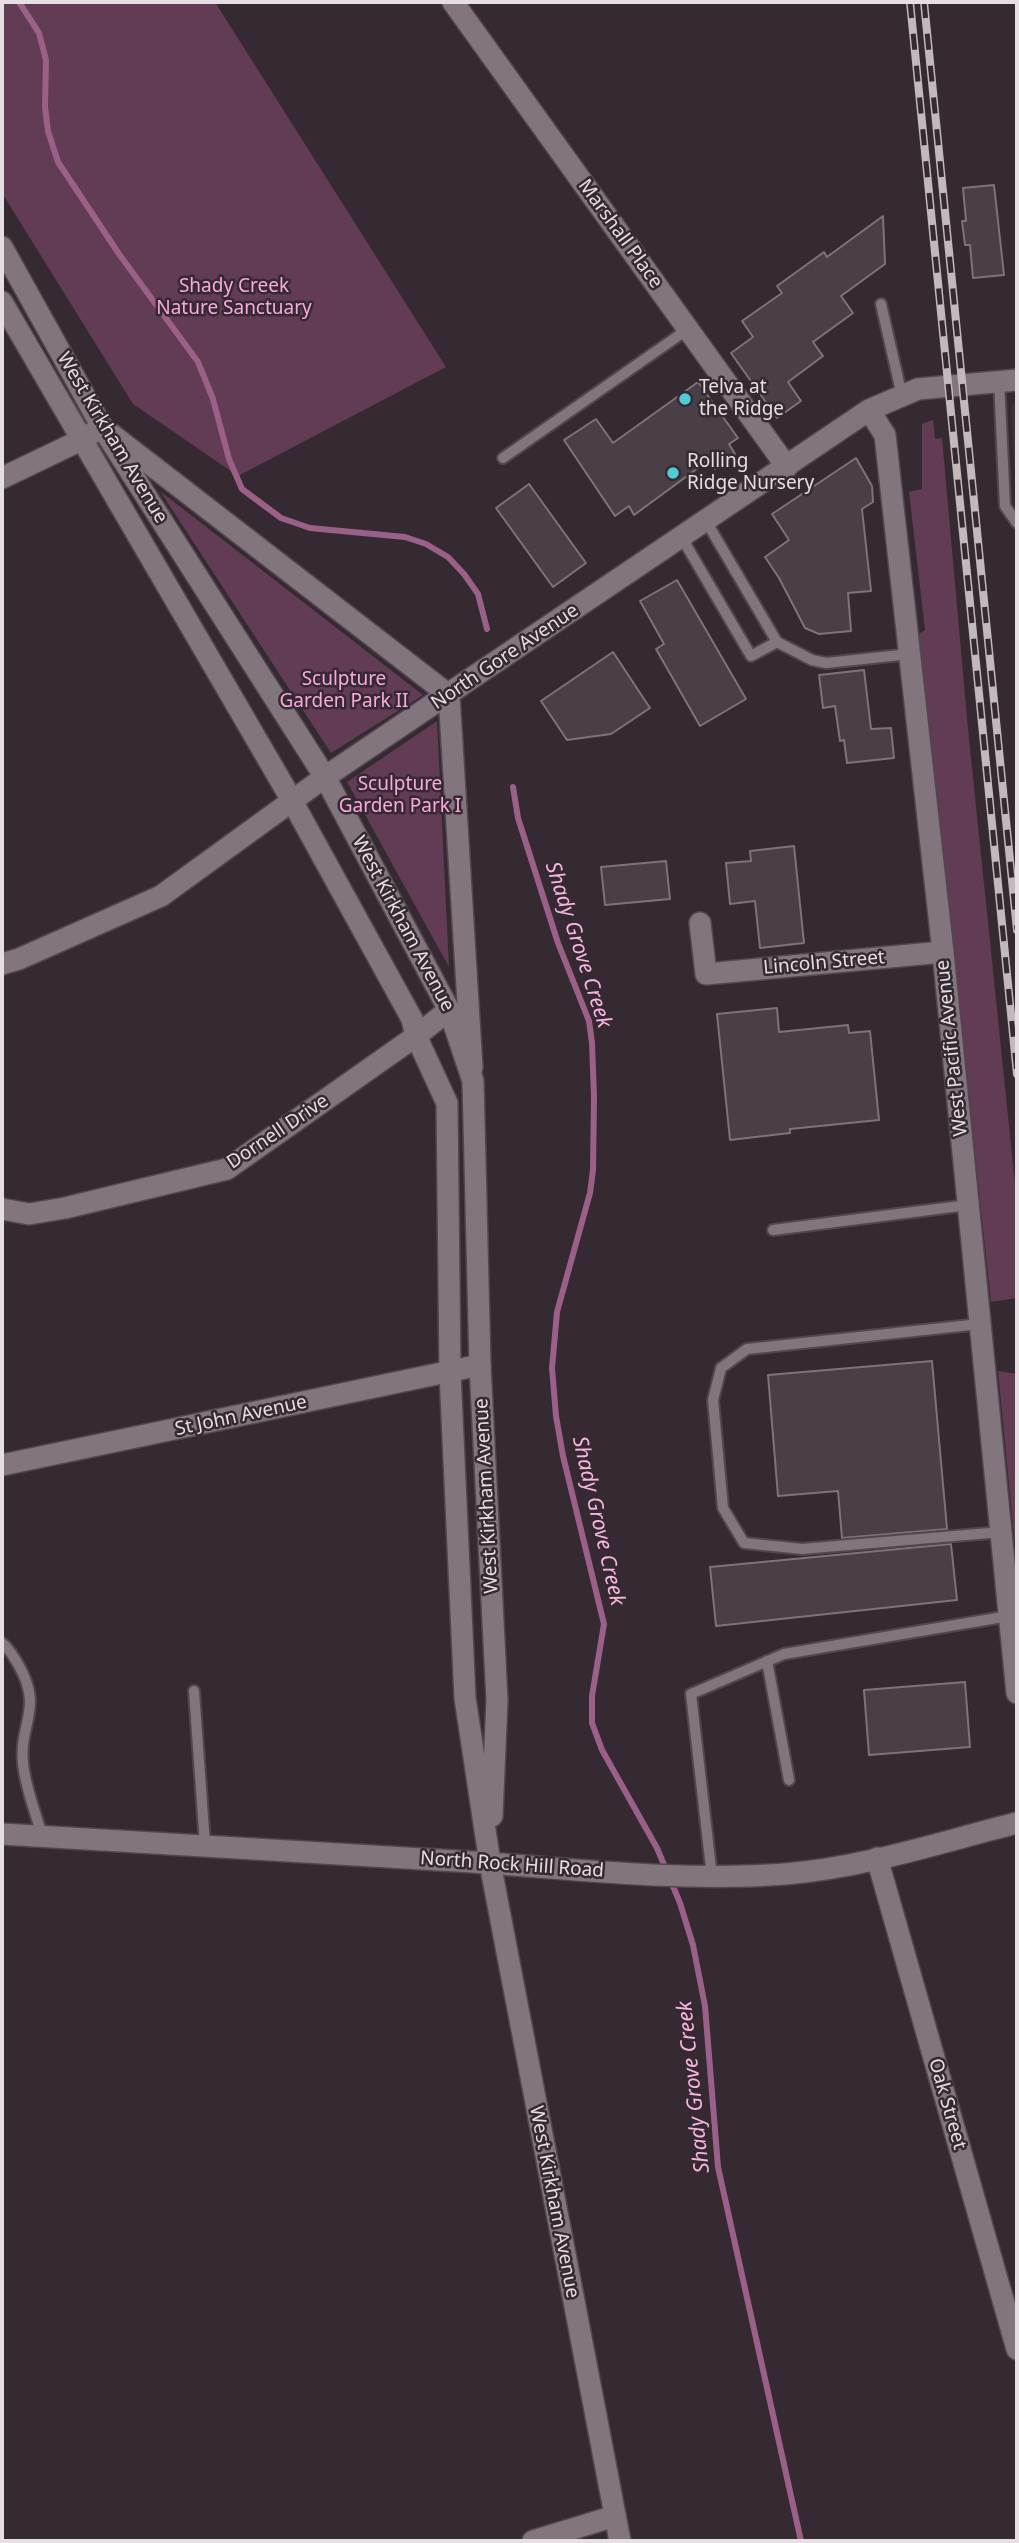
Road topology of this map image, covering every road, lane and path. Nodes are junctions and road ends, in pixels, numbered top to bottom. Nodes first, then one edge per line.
1 (453, 2) edge
2 (2, 247) edge
3 (2, 302) edge
4 (881, 304) dead end
5 (688, 329) junction
6 (1008, 381) edge
7 (902, 396) junction
8 (869, 410) junction
9 (102, 427) junction
10 (81, 440) junction
11 (503, 458) dead end
12 (787, 467) junction
13 (2, 478) edge
14 (706, 521) junction
15 (1017, 523) edge
16 (682, 538) junction
17 (777, 642) junction
18 (910, 654) junction
19 (449, 695) junction
20 (325, 777) junction
21 (292, 800) junction
22 (700, 923) dead end
23 (943, 952) junction
24 (2, 964) edge
25 (449, 1010) junction
26 (416, 1036) junction
27 (473, 1081) junction
28 (968, 1205) junction
29 (2, 1209) edge
30 (773, 1230) dead end
31 (980, 1324) junction
32 (480, 1366) junction
33 (450, 1373) junction
34 (2, 1465) edge
35 (1001, 1532) junction
36 (1009, 1616) junction
37 (2, 1643) edge
38 (767, 1661) junction
39 (194, 1691) dead end
40 (1017, 1693) edge
41 (789, 1780) dead end
42 (1017, 1823) edge
43 (2, 1834) edge
44 (42, 1836) junction
45 (205, 1845) junction
46 (877, 1858) junction
47 (490, 1863) junction
48 (703, 1876) junction
49 (1017, 2350) edge
50 (615, 2516) junction
51 (533, 2541) edge
52 (620, 2541) edge

1 - 5 street, Marshall Place
2 - 9 street, West Kirkham Avenue
3 - 10 street, West Kirkham Avenue
4 - 7 lane
5 - 11 lane
5 - 12 street, Marshall Place
6 - 7 street, North Gore Avenue
6 - 15 lane
7 - 8 street, North Gore Avenue
8 - 12 street, North Gore Avenue
8 - 18 street, West Pacific Avenue
9 - 10 street
9 - 19 street
9 - 20 street, West Kirkham Avenue
10 - 13 street
10 - 21 street, West Kirkham Avenue
12 - 14 street, North Gore Avenue
14 - 16 street, North Gore Avenue
14 - 17 lane
16 - 17 lane
16 - 19 street, North Gore Avenue
17 - 18 lane
18 - 23 street, West Pacific Avenue
19 - 20 street, North Gore Avenue
19 - 27 street
20 - 21 street, North Gore Avenue
20 - 25 street, West Kirkham Avenue
21 - 24 street, North Gore Avenue
21 - 26 street, West Kirkham Avenue
22 - 23 street, Lincoln Street
23 - 28 street, West Pacific Avenue
25 - 26 street, Dornell Drive
25 - 27 street, West Kirkham Avenue
26 - 29 street, Dornell Drive
26 - 33 street, West Kirkham Avenue
27 - 32 street, West Kirkham Avenue
28 - 30 lane
28 - 31 street, West Pacific Avenue
31 - 35 street, West Pacific Avenue
31 - 35 lane
32 - 33 street, St John Avenue
32 - 47 street, West Kirkham Avenue
33 - 34 street, St John Avenue
33 - 47 street, West Kirkham Avenue
35 - 36 street, West Pacific Avenue
36 - 38 lane
36 - 40 street, West Pacific Avenue
37 - 44 lane
38 - 41 lane
38 - 48 lane
39 - 45 lane
42 - 46 street, North Rock Hill Road
43 - 44 street, North Rock Hill Road
44 - 45 street, North Rock Hill Road
45 - 47 street, North Rock Hill Road
46 - 48 street, North Rock Hill Road
46 - 49 street, Oak Street
47 - 48 street, North Rock Hill Road
47 - 50 street, West Kirkham Avenue
50 - 51 street
50 - 52 street, West Kirkham Avenue

